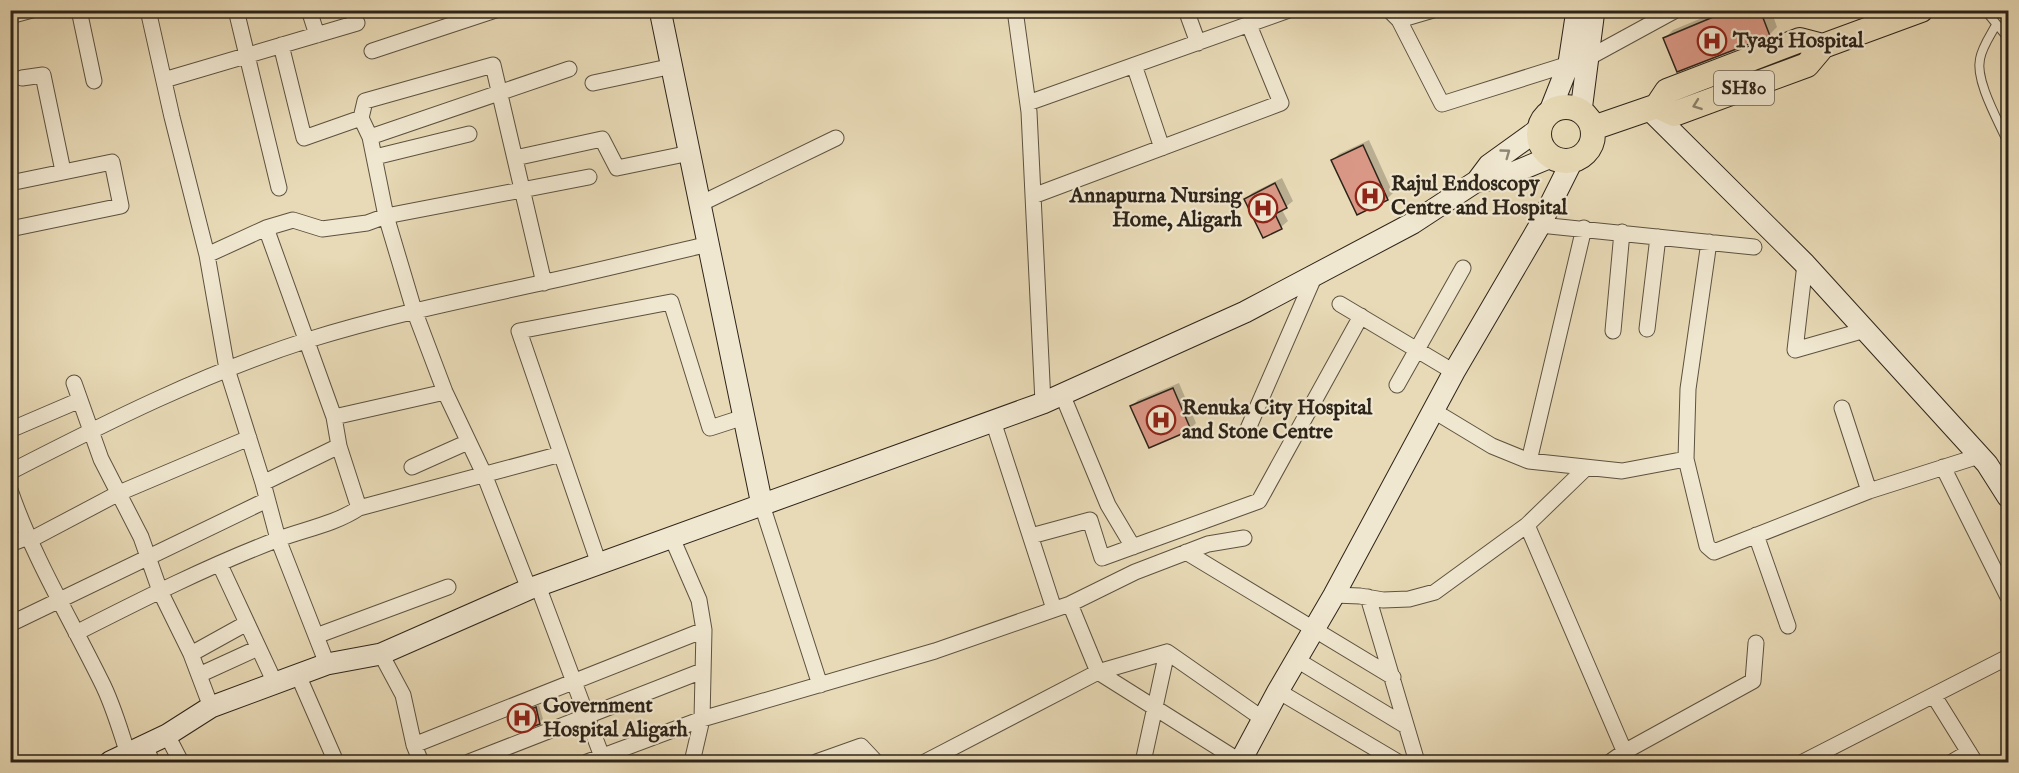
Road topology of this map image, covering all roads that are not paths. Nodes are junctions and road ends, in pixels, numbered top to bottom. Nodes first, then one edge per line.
1 (32, 10) edge
2 (79, 10) edge
3 (148, 10) edge
4 (236, 10) edge
5 (309, 10) edge
6 (496, 10) edge
7 (660, 10) edge
8 (1015, 10) edge
9 (1186, 10) edge
10 (1289, 10) edge
11 (1433, 10) edge
12 (1577, 10) edge
13 (1594, 10) edge
14 (1676, 10) edge
15 (1921, 10) edge
16 (1985, 10) edge
17 (352, 11) edge
18 (1394, 15) edge
19 (10, 16) edge
20 (1249, 25) junction
21 (1996, 25) junction
22 (317, 35) junction
23 (2008, 38) edge
24 (1198, 43) junction
25 (281, 45) junction
26 (372, 51) dead end
27 (247, 55) junction
28 (1578, 60) junction
29 (1134, 65) junction
30 (673, 66) junction
31 (569, 69) dead end
32 (22, 78) dead end
33 (164, 80) junction
34 (94, 81) dead end
35 (593, 83) dead end
36 (500, 91) junction
37 (1028, 103) junction
38 (1653, 107) junction
39 (361, 118) junction
40 (1587, 119) junction
41 (1545, 120) junction
42 (470, 134) dead end
43 (370, 137) junction
44 (836, 138) dead end
45 (2008, 143) edge
46 (1162, 148) junction
47 (690, 153) junction
48 (375, 157) junction
49 (515, 158) junction
50 (1562, 159) junction
51 (63, 171) junction
52 (589, 177) dead end
53 (1477, 180) junction
54 (10, 183) edge
55 (279, 188) dead end
56 (522, 190) junction
57 (1033, 196) junction
58 (700, 204) junction
59 (386, 216) junction
60 (1540, 225) junction
61 (266, 228) junction
62 (1584, 228) junction
63 (10, 229) edge
64 (1622, 232) junction
65 (1658, 237) junction
66 (1709, 242) junction
67 (709, 244) junction
68 (1754, 247) dead end
69 (207, 255) junction
70 (1805, 264) junction
71 (1463, 268) dead end
72 (1315, 275) junction
73 (543, 283) junction
74 (1340, 304) dead end
75 (414, 310) junction
76 (1361, 316) junction
77 (1647, 329) dead end
78 (1865, 330) junction
79 (1613, 331) dead end
80 (308, 340) junction
81 (1418, 350) junction
82 (227, 369) junction
83 (1454, 372) junction
84 (74, 383) dead end
85 (1397, 385) dead end
86 (445, 392) junction
87 (1062, 394) junction
88 (80, 400) junction
89 (1042, 403) junction
90 (1842, 408) dead end
91 (1434, 411) junction
92 (334, 417) junction
93 (744, 417) junction
94 (993, 421) junction
95 (10, 430) edge
96 (91, 430) junction
97 (1247, 431) dead end
98 (249, 438) junction
99 (468, 442) junction
100 (339, 446) junction
101 (561, 454) junction
102 (1979, 456) junction
103 (1686, 459) junction
104 (1529, 461) junction
105 (412, 467) dead end
106 (1943, 467) junction
107 (1586, 468) junction
108 (10, 472) edge
109 (484, 474) junction
110 (263, 483) junction
111 (10, 490) edge
112 (1869, 491) junction
113 (119, 493) junction
114 (2008, 497) edge
115 (267, 500) junction
116 (762, 505) junction
117 (359, 508) junction
118 (1527, 525) junction
119 (1756, 535) junction
120 (1031, 536) junction
121 (29, 538) junction
122 (672, 538) junction
123 (1244, 538) dead end
124 (278, 539) junction
125 (10, 544) edge
126 (1132, 547) junction
127 (1186, 552) junction
128 (148, 557) junction
129 (599, 564) junction
130 (220, 565) junction
131 (448, 587) dead end
132 (534, 588) junction
133 (160, 591) junction
134 (1334, 595) junction
135 (1368, 597) junction
136 (2008, 597) edge
137 (59, 601) junction
138 (1070, 604) junction
139 (1054, 609) junction
140 (247, 623) junction
141 (10, 624) edge
142 (1788, 626) dead end
143 (704, 630) junction
144 (1314, 630) junction
145 (76, 633) junction
146 (316, 636) junction
147 (1756, 643) dead end
148 (258, 648) junction
149 (1167, 652) junction
150 (191, 654) junction
151 (381, 654) junction
152 (2008, 657) edge
153 (1297, 660) junction
154 (327, 664) junction
155 (702, 671) junction
156 (1098, 672) junction
157 (199, 675) junction
158 (298, 675) junction
159 (1393, 677) junction
160 (573, 682) junction
161 (275, 684) junction
162 (820, 685) junction
163 (1278, 691) junction
164 (1934, 696) junction
165 (211, 707) junction
166 (1155, 708) junction
167 (586, 716) junction
168 (702, 719) junction
169 (1263, 719) junction
170 (1406, 726) junction
171 (167, 735) junction
172 (414, 745) junction
173 (134, 756) edge
174 (1626, 757) edge
175 (1972, 757) edge
176 (597, 761) edge
177 (181, 762) edge
178 (336, 762) edge
179 (421, 762) edge
180 (469, 762) edge
181 (692, 762) edge
182 (816, 762) edge
183 (876, 762) edge
184 (925, 762) edge
185 (1143, 762) edge
186 (1240, 762) edge
187 (1398, 762) edge
188 (1417, 762) edge
189 (1610, 762) edge
190 (1803, 762) edge
191 (1953, 762) edge

1 - 19 street
2 - 34 street
3 - 33 street
4 - 27 street
5 - 22 street
6 - 26 street
7 - 30 street
8 - 37 street
9 - 24 street
10 - 20 street
11 - 18 street
12 - 28 street
13 - 28 street
14 - 28 street
15 - 38 main road, SH80
16 - 21 lane
17 - 22 street
18 - 28 street
20 - 24 street
20 - 46 street
21 - 23 lane
21 - 45 lane
22 - 25 street
24 - 29 street
25 - 27 street
25 - 39 street
27 - 33 street
27 - 55 street
28 - 40 street
28 - 41 street
29 - 37 street
29 - 46 street
30 - 35 street
30 - 47 street
31 - 36 street
32 - 51 street
33 - 69 street
36 - 39 street
36 - 43 street
36 - 49 street
37 - 57 street
38 - 40 main road, SH80
38 - 70 street
39 - 43 street
40 - 41 main road, SH80
40 - 50 main road
41 - 50 main road
53 -> 41 street
42 - 48 street
43 - 48 street
44 - 58 street
46 - 57 street
47 - 49 street
47 - 58 street
48 - 59 street
49 - 56 street
50 - 53 street
50 - 60 street
51 - 54 street
51 - 63 street
52 - 56 street
53 - 72 street
56 - 59 street
56 - 73 street
57 - 89 street
58 - 67 street
59 - 61 street
59 - 75 street
60 - 62 street
60 - 83 street
61 - 69 street
61 - 80 street
62 - 64 street
62 - 104 street
64 - 65 street
64 - 79 street
65 - 66 street
65 - 77 street
66 - 68 street
66 - 103 street
67 - 73 street
67 - 93 street
69 - 82 street
70 - 78 street
70 - 78 street
71 - 81 street
72 - 87 street
72 - 97 street
73 - 75 street
74 - 76 street
75 - 80 street
75 - 86 street
76 - 81 street
76 - 126 street
78 - 102 street
80 - 82 street
80 - 92 street
81 - 83 street
81 - 85 street
82 - 96 street
82 - 98 street
83 - 91 street
84 - 88 street
86 - 92 street
86 - 99 street
87 - 89 street
87 - 126 street
88 - 95 street
88 - 96 street
89 - 94 street
90 - 112 street
91 - 104 street
91 - 134 street
92 - 100 street
93 - 101 street
93 - 116 street
94 - 116 street
94 - 120 street
96 - 108 street
96 - 113 street
98 - 110 street
98 - 113 street
99 - 105 street
99 - 109 street
100 - 110 street
100 - 117 street
101 - 109 street
101 - 129 street
102 - 106 street
102 - 114 street
103 - 107 street
103 - 119 street
104 - 107 street
106 - 112 street
106 - 136 street
107 - 118 street
109 - 117 street
109 - 132 street
110 - 115 street
111 - 121 street
112 - 119 street
113 - 121 street
113 - 128 street
115 - 124 street
115 - 128 street
116 - 122 street
116 - 162 street
117 - 124 street
118 - 135 street
118 - 174 street
119 - 142 street
120 - 126 street
120 - 139 street
121 - 125 street
121 - 137 street
122 - 129 street
122 - 143 street
123 - 127 street
124 - 130 street
124 - 146 street
127 - 138 street
127 - 144 street
128 - 133 street
128 - 137 street
129 - 132 street
130 - 133 street
130 - 140 street
131 - 146 street
132 - 151 street
132 - 160 street
133 - 145 street
133 - 150 street
134 - 135 street
134 - 144 street
135 - 159 street
137 - 141 street
137 - 145 street
138 - 139 street
138 - 156 street
139 - 162 street
140 - 148 street
140 - 150 street
143 - 155 street
143 - 160 street
144 - 153 street
144 - 159 street
145 - 173 street
146 - 154 street
147 - 174 street
148 - 157 street
148 - 161 street
149 - 156 street
149 - 166 street
149 - 169 street
150 - 157 street
151 - 154 street
151 - 172 street
152 - 164 street
153 - 163 street
153 - 170 street
154 - 158 street
155 - 167 street
155 - 168 street
156 - 166 street
156 - 184 street
157 - 165 street
158 - 161 street
158 - 178 street
159 - 170 street
160 - 167 street
160 - 172 street
161 - 165 street
162 - 168 street
163 - 169 street
163 - 187 street
164 - 175 street
164 - 190 street
165 - 171 street
166 - 185 street
166 - 186 street
167 - 176 street
167 - 180 street
168 - 176 street
168 - 181 street
169 - 186 street
170 - 188 street
171 - 173 street
171 - 177 street
172 - 179 street
174 - 189 street
175 - 191 street
182 - 183 street

